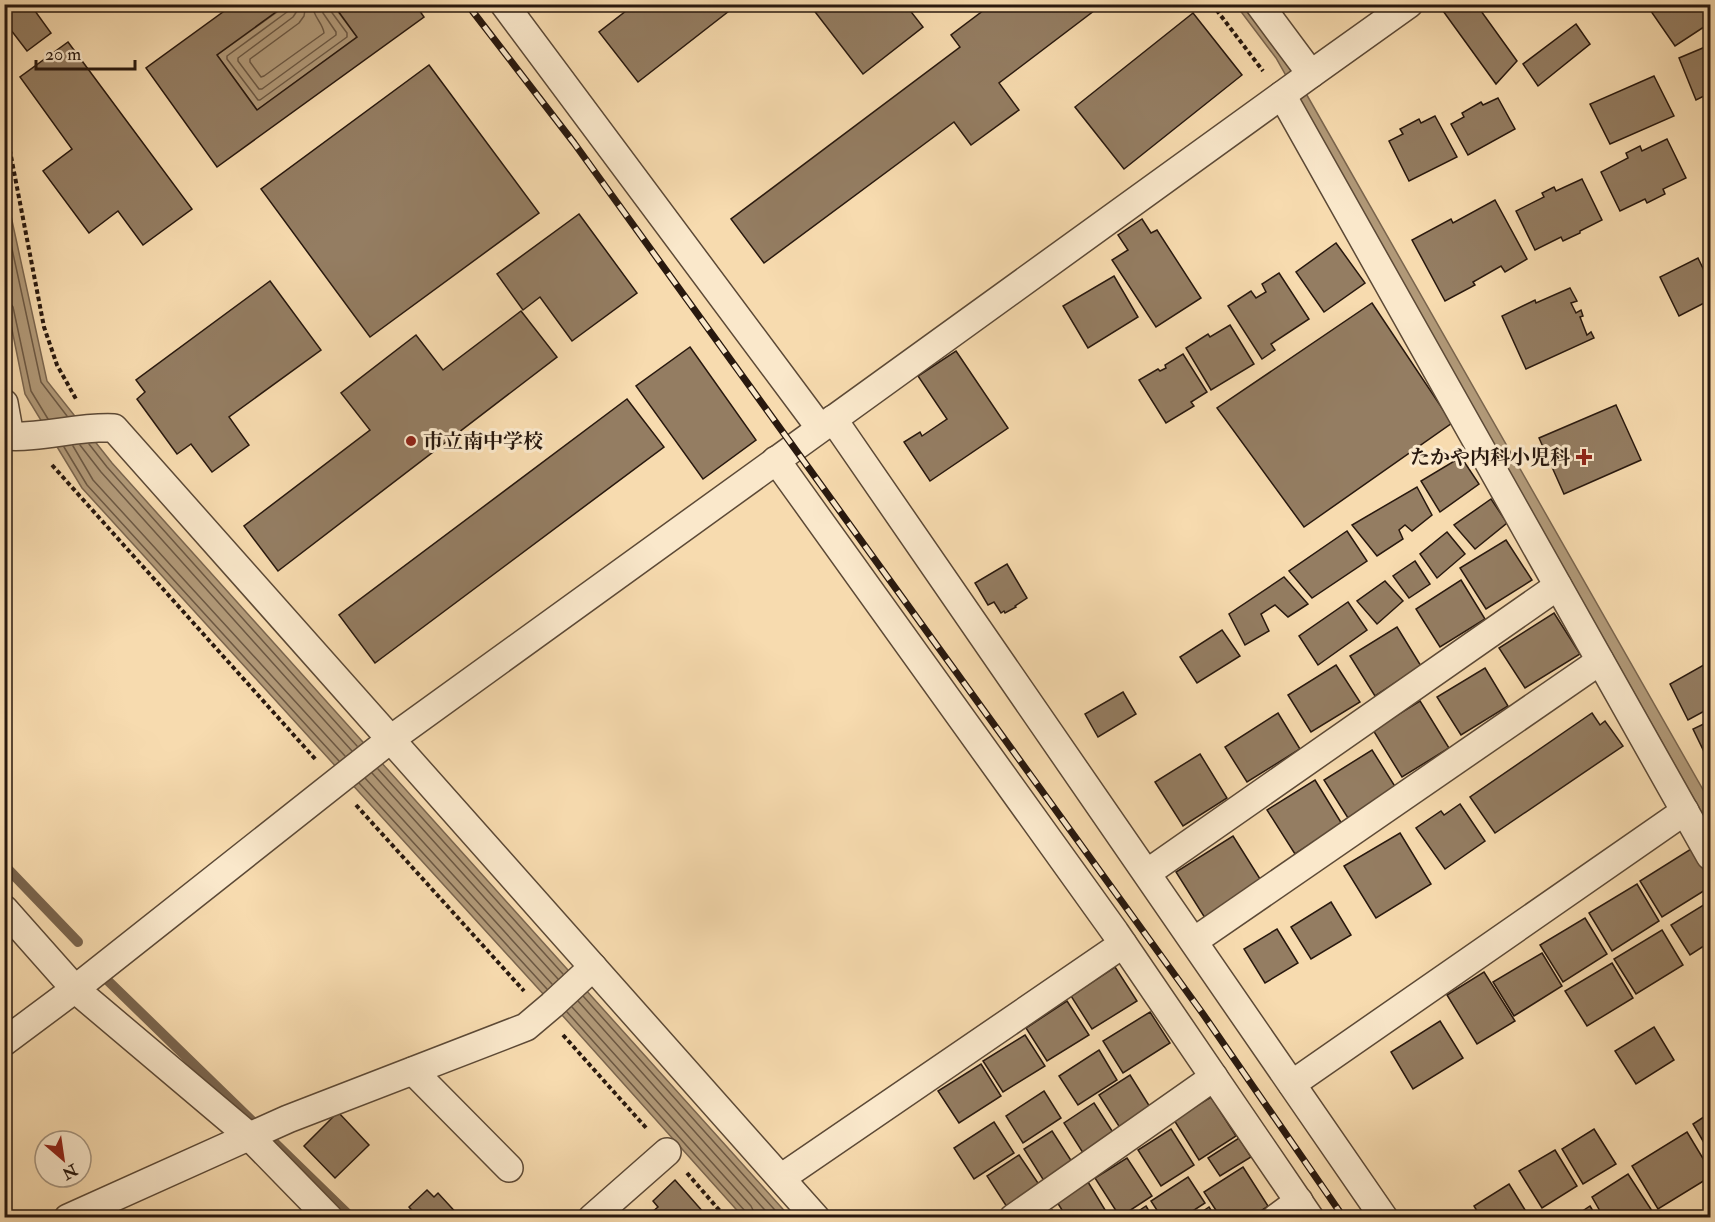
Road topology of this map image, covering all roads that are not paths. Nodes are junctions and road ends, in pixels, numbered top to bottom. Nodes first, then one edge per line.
1 (504, 4) edge
2 (1259, 4) edge
3 (1408, 4) edge
4 (1296, 85) junction
5 (4, 403) edge
6 (827, 423) junction
7 (19, 436) edge
8 (776, 460) junction
9 (1558, 586) junction
10 (1600, 661) junction
11 (384, 744) junction
12 (1685, 811) junction
13 (1710, 856) edge
14 (1147, 873) junction
15 (4, 909) edge
16 (1194, 941) junction
17 (1123, 944) junction
18 (586, 973) junction
19 (75, 989) junction
20 (4, 1042) edge
21 (413, 1071) junction
22 (1214, 1077) junction
23 (1292, 1084) junction
24 (250, 1136) junction
25 (667, 1152) road end
26 (509, 1168) dead end
27 (781, 1178) junction
28 (1305, 1210) edge
29 (68, 1218) edge
30 (329, 1218) edge
31 (592, 1218) edge
32 (816, 1218) edge
33 (1013, 1218) edge
34 (1275, 1218) edge
35 (1384, 1218) edge

1 - 6 street
2 - 4 street
3 - 4 street
4 - 6 street
4 - 9 street
5 - 7 street
6 - 8 street
6 - 14 street
7 - 11 street
8 - 11 street
8 - 17 street
9 - 10 street
9 - 14 street
10 - 12 street
10 - 16 street
11 - 18 street
11 - 19 street
12 - 13 street
12 - 23 street
14 - 16 street
15 - 19 street
16 - 23 street
17 - 22 street
17 - 27 street
18 - 21 street
18 - 27 street
19 - 20 street
19 - 24 street
21 - 24 street
21 - 26 street
22 - 28 street
22 - 33 street
23 - 35 street
24 - 29 street
24 - 30 street
25 - 31 street
27 - 32 street
28 - 34 street

